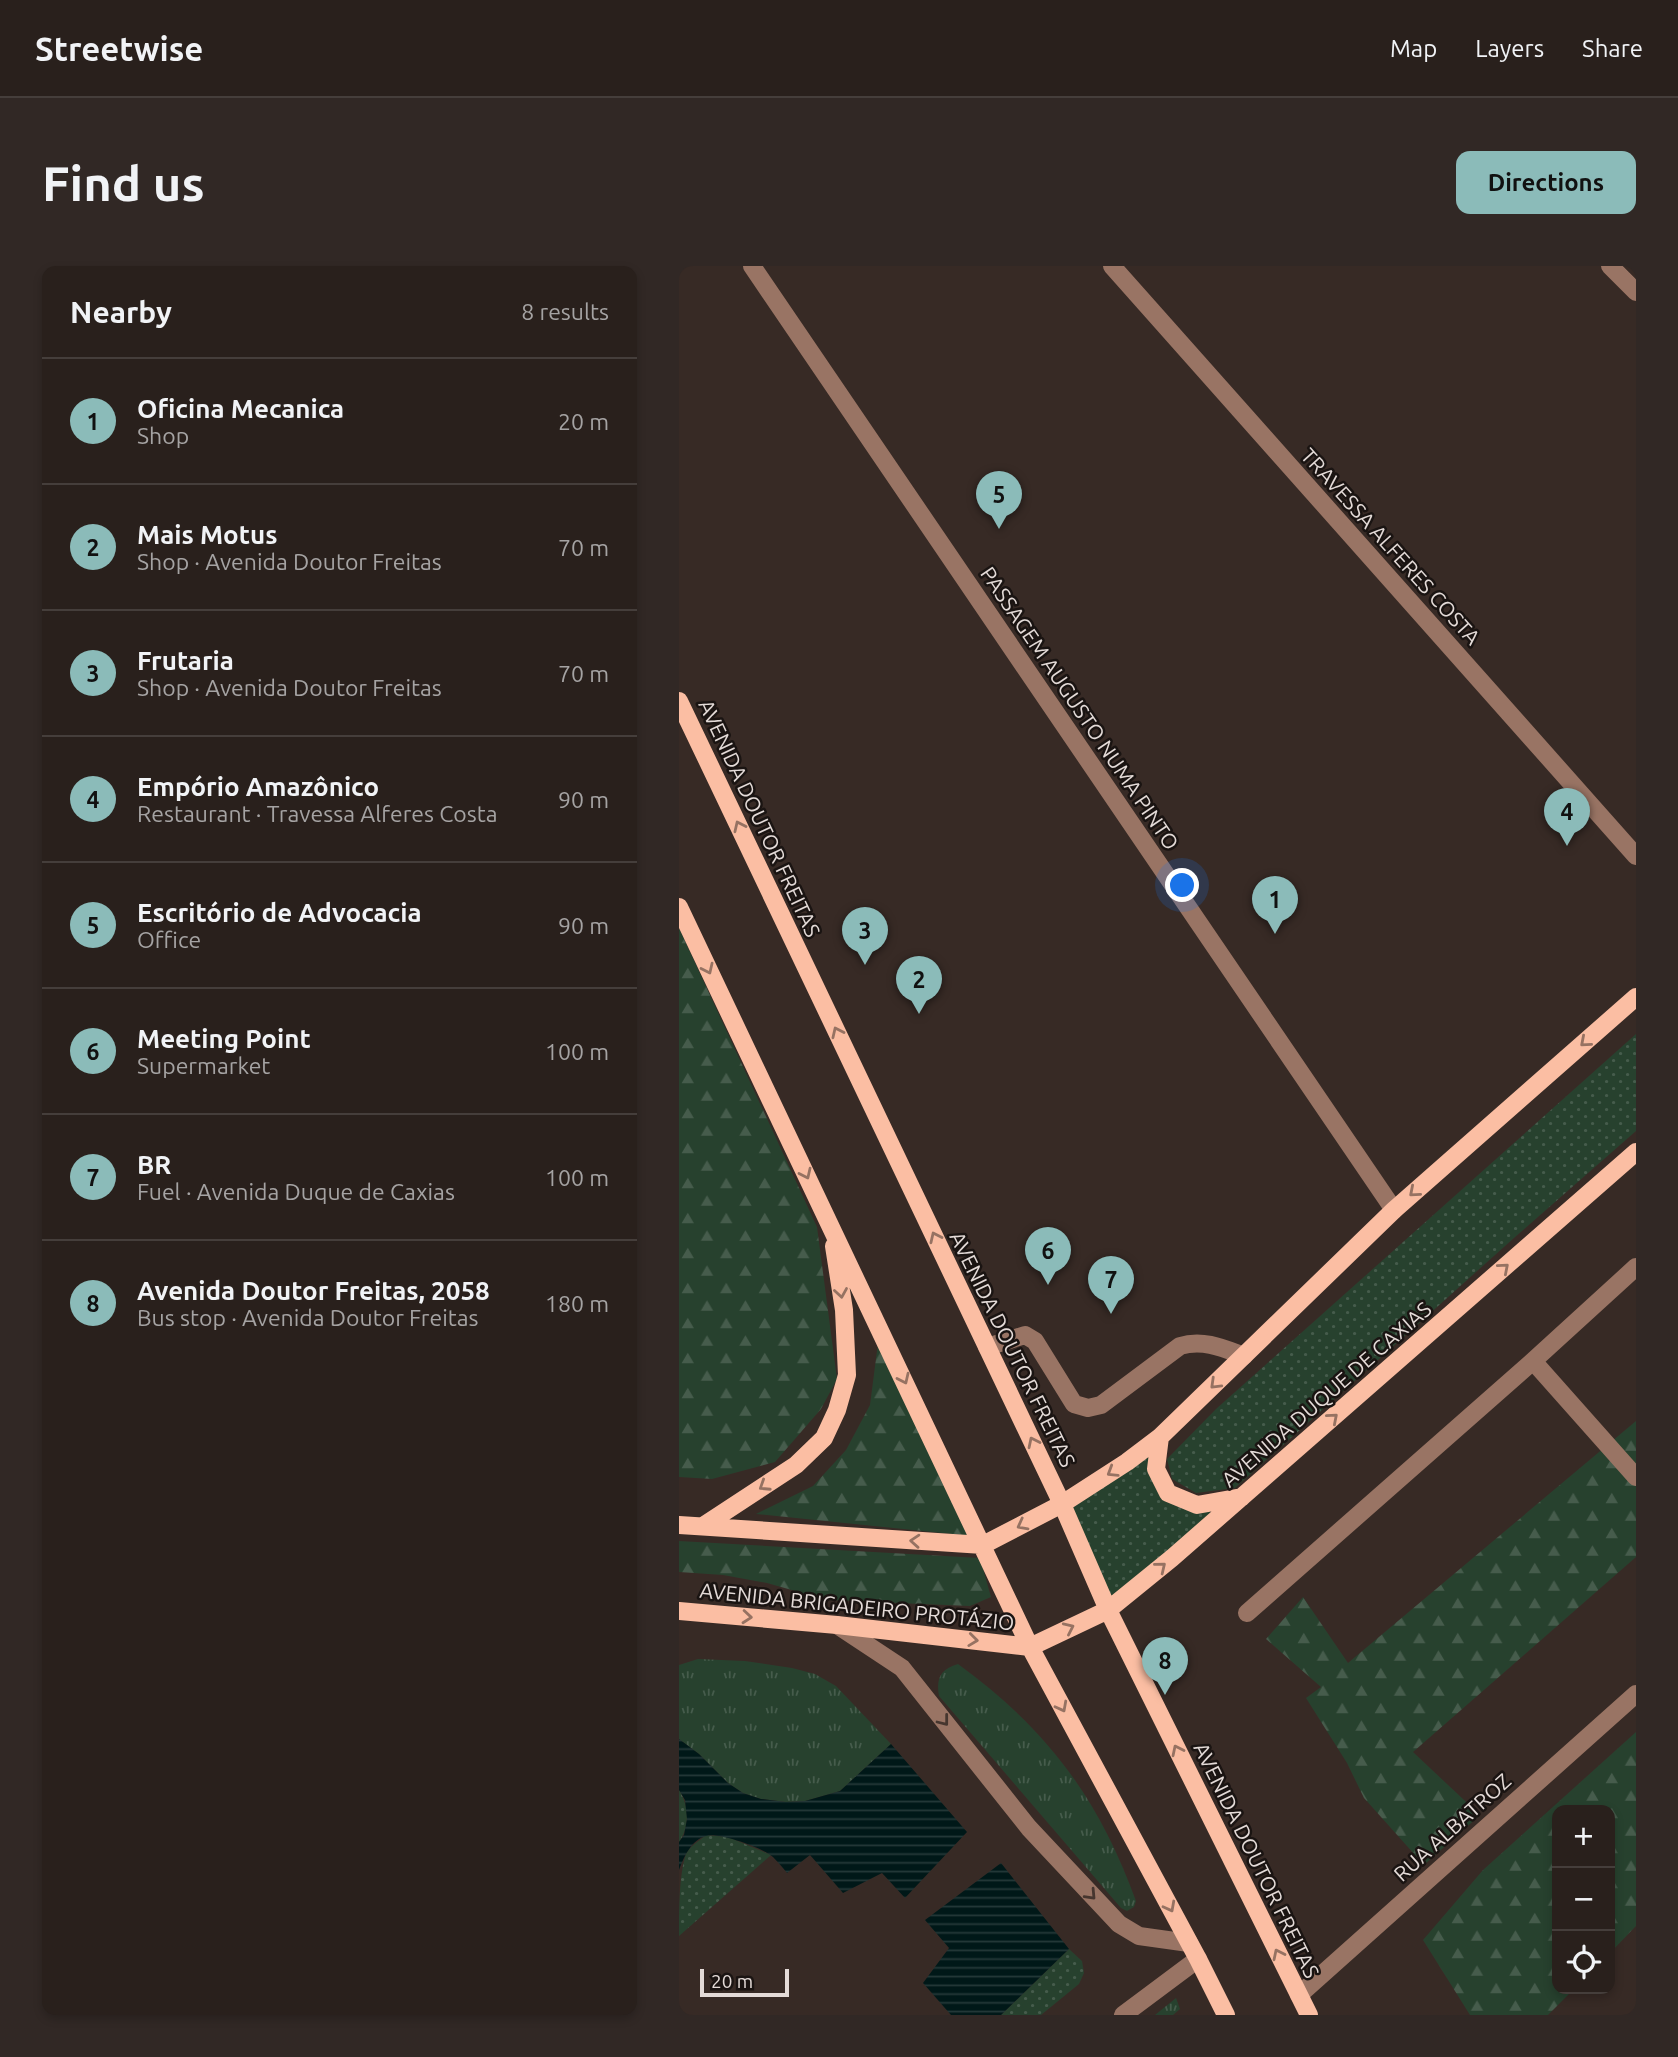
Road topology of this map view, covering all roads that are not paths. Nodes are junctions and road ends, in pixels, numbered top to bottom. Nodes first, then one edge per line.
1 (753, 266) edge
2 (1112, 266) edge
3 (1610, 266) edge
4 (1636, 292) edge
5 (679, 701) edge
6 (1636, 856) edge
7 (679, 907) edge
8 (1636, 997) edge
9 (1636, 1152) edge
10 (1394, 1210) junction
11 (830, 1225) junction
12 (1636, 1267) edge
13 (987, 1347) junction
14 (1244, 1356) junction
15 (1533, 1362) junction
16 (1160, 1437) junction
17 (1636, 1477) edge
18 (1243, 1497) junction
19 (1062, 1504) junction
20 (679, 1525) edge
21 (703, 1526) junction
22 (983, 1545) junction
23 (1108, 1610) junction
24 (679, 1611) edge
25 (1247, 1613) dead end
26 (837, 1625) junction
27 (1030, 1647) junction
28 (1636, 1694) edge
29 (1189, 1943) junction
30 (1198, 1959) junction
31 (1299, 1995) junction
32 (1123, 2015) edge
33 (1226, 2015) edge
34 (1309, 2015) edge

1 - 10 street, PASSAGEM AUGUSTO NUMA PINTO
2 - 6 street, TRAVESSA ALFERES COSTA
3 - 4 street
13 -> 5 main road, AVENIDA DOUTOR FREITAS
7 -> 11 main road
8 -> 10 main road
18 -> 9 main road, AVENIDA DUQUE DE CAXIAS
10 - 14 main road
11 -> 21 main road
11 -> 22 main road
12 - 15 street
13 - 14 street
19 -> 13 main road, AVENIDA DOUTOR FREITAS
14 -> 16 main road
15 - 17 street
15 - 25 street
16 - 18 main road
16 -> 19 main road
23 -> 18 main road, AVENIDA DUQUE DE CAXIAS
19 -> 22 main road
19 - 23 main road, AVENIDA DOUTOR FREITAS
20 - 21 main road
22 -> 21 main road
22 - 27 main road
27 -> 23 main road, AVENIDA DUQUE DE CAXIAS
31 -> 23 main road, AVENIDA DOUTOR FREITAS
24 -> 26 main road, AVENIDA BRIGADEIRO PROTÁZIO
26 -> 27 main road, AVENIDA BRIGADEIRO PROTÁZIO
26 -> 29 street
27 -> 29 main road
28 - 31 street, RUA ALBATROZ
29 - 30 main road
30 - 32 street
30 - 33 main road
31 - 34 main road, AVENIDA DOUTOR FREITAS

